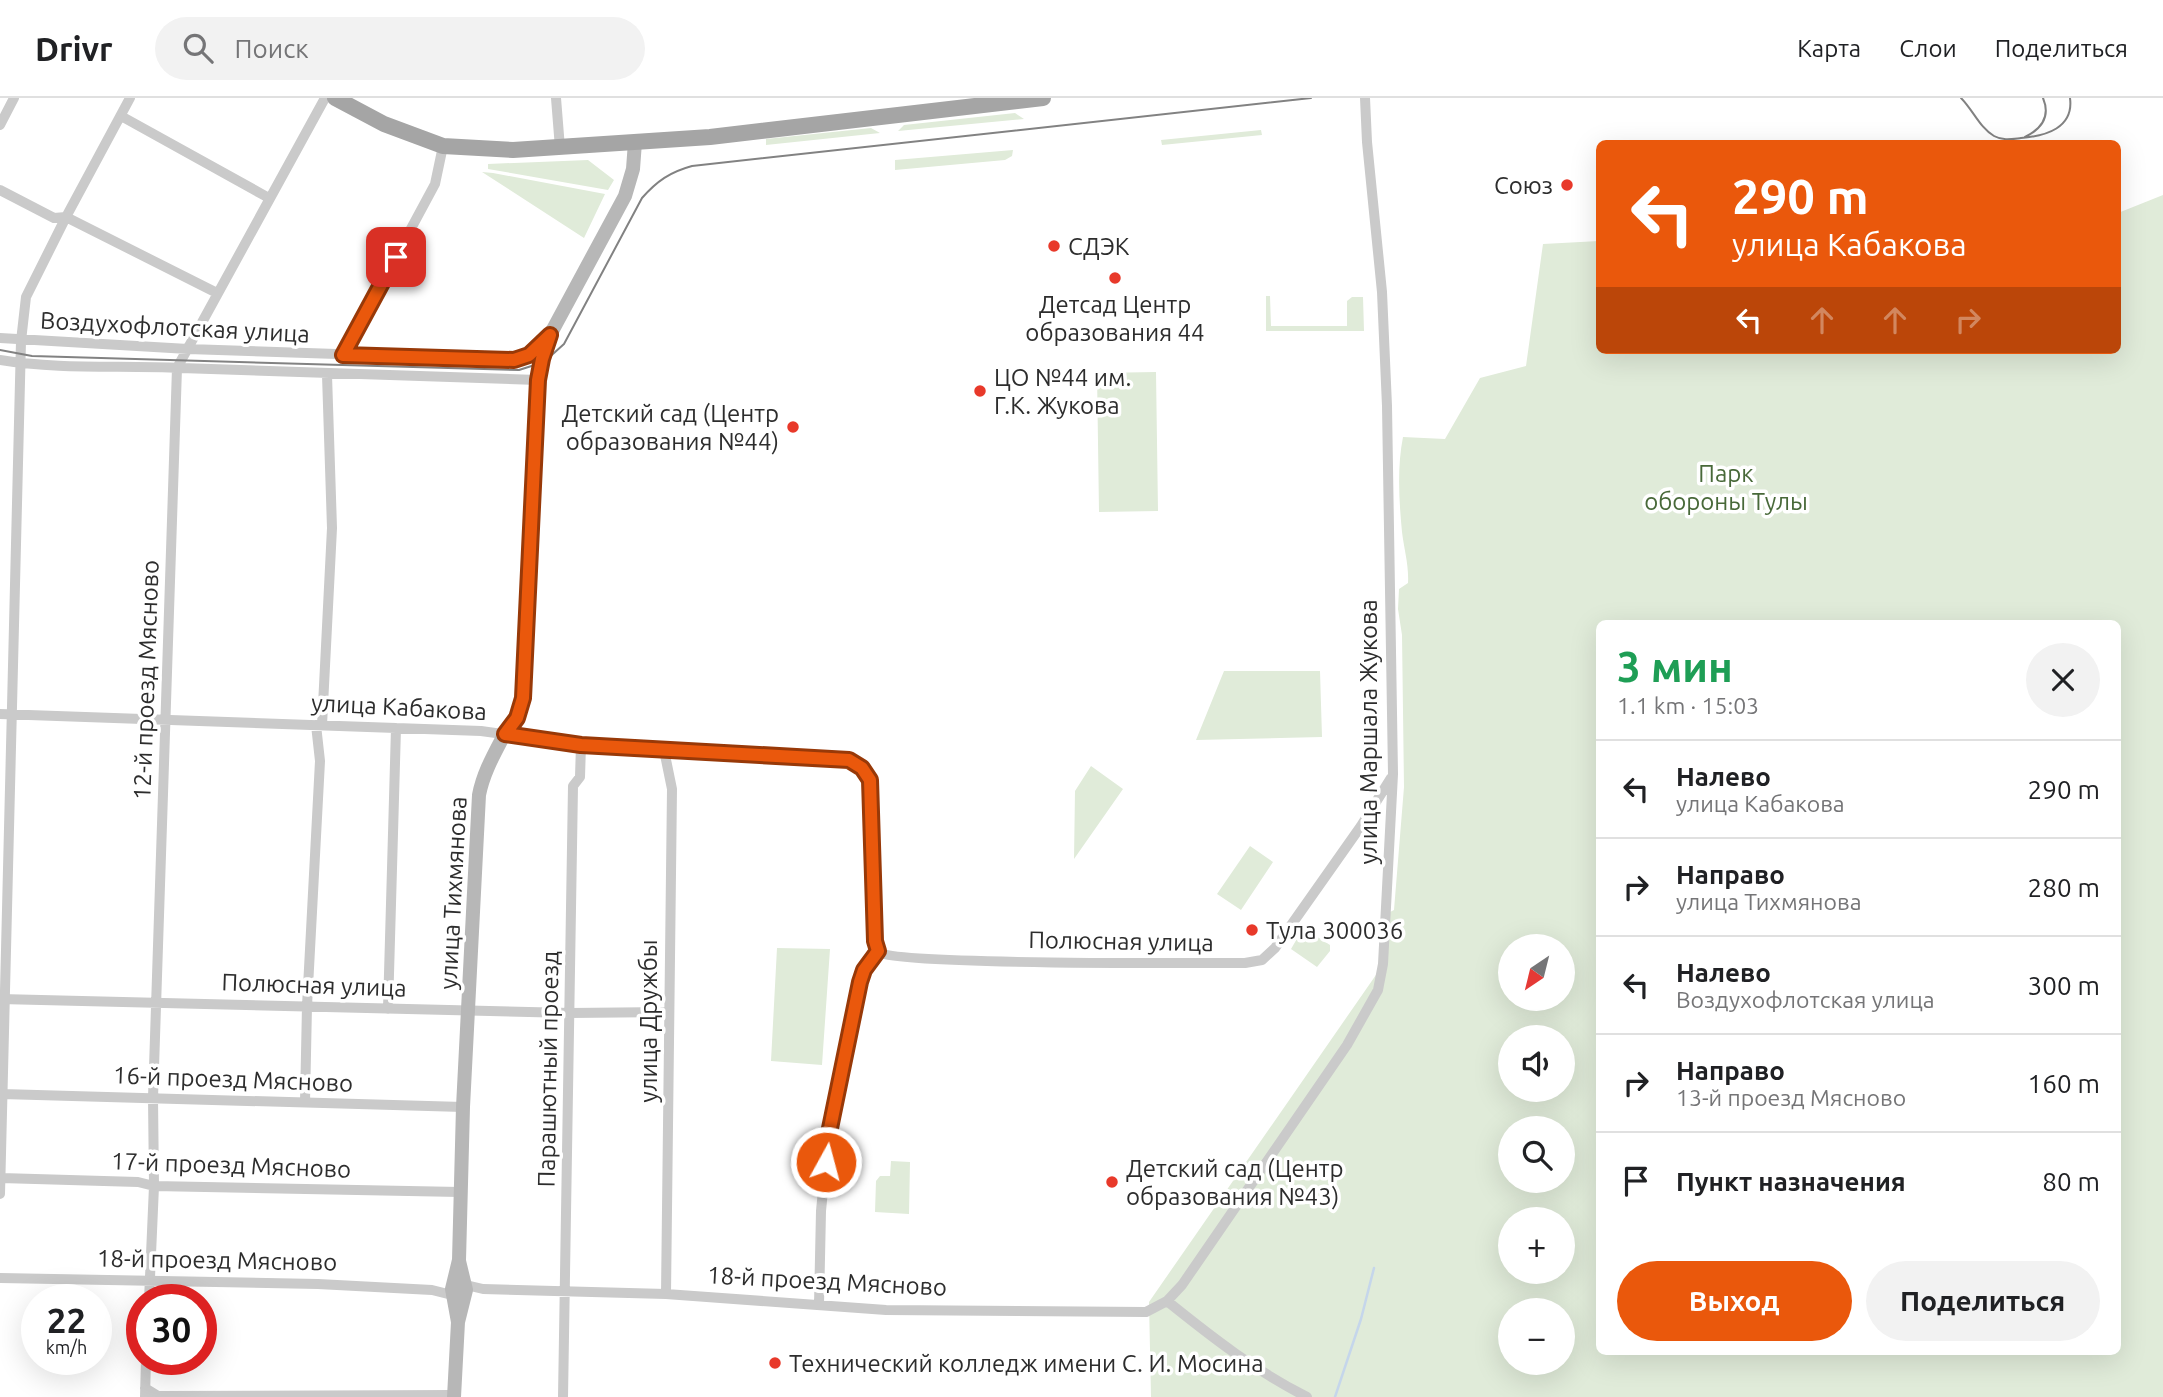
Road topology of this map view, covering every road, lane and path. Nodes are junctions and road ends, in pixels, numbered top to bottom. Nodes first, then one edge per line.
1 (14, 98) edge
2 (130, 98) edge
3 (325, 98) edge
4 (335, 98) edge
5 (556, 98) edge
6 (1043, 98) edge
7 (1364, 98) edge
8 (121, 116) junction
9 (0, 125) edge
10 (635, 142) junction
11 (443, 146) junction
12 (560, 148) junction
13 (0, 190) edge
14 (269, 198) junction
15 (66, 217) junction
16 (218, 293) junction
17 (550, 335) junction
18 (0, 338) edge
19 (21, 341) junction
20 (188, 349) junction
21 (343, 355) junction
22 (0, 360) edge
23 (22, 364) junction
24 (177, 368) junction
25 (327, 375) junction
26 (538, 380) junction
27 (0, 714) edge
28 (13, 715) junction
29 (165, 718) junction
30 (319, 725) junction
31 (396, 727) junction
32 (505, 734) junction
33 (581, 745) junction
34 (664, 750) junction
35 (1393, 774) junction
36 (878, 951) junction
37 (3, 999) edge
38 (156, 1001) junction
39 (307, 1006) junction
40 (388, 1009) junction
41 (470, 1011) junction
42 (669, 1012) junction
43 (570, 1013) junction
44 (2, 1094) junction
45 (152, 1098) junction
46 (305, 1102) junction
47 (463, 1107) junction
48 (1, 1178) edge
49 (154, 1186) junction
50 (460, 1192) junction
51 (0, 1194) edge
52 (0, 1278) edge
53 (151, 1283) junction
54 (459, 1290) junction
55 (565, 1291) junction
56 (666, 1294) junction
57 (1167, 1301) junction
58 (819, 1305) junction
59 (146, 1375) edge
60 (145, 1393) edge
61 (454, 1396) edge
62 (563, 1397) edge
63 (1307, 1397) edge

1 - 9 street
2 - 8 street
3 - 14 street, 12-й проезд Мясново
4 - 11 main road
5 - 12 street
6 - 10 main road
7 - 35 street, улица Маршала Жукова
8 - 14 street
8 - 15 street
10 - 12 main road
10 - 17 street, улица Тихмянова
11 - 12 main road
11 - 21 street
13 - 15 street
14 - 16 street, 12-й проезд Мясново
15 - 16 street
15 - 19 street
16 - 20 street, 12-й проезд Мясново
17 - 21 street, Воздухофлотская улица
17 - 26 street, улица Тихмянова
18 - 19 street, Воздухофлотская улица
19 - 20 street, Воздухофлотская улица
19 - 23 street
20 - 21 street, Воздухофлотская улица
20 - 24 street, 12-й проезд Мясново
22 - 23 street, Воздухофлотская улица
23 - 24 street, Воздухофлотская улица
23 - 28 street
24 - 25 street, Воздухофлотская улица
24 - 29 street, 12-й проезд Мясново
25 - 26 street, Воздухофлотская улица
25 - 30 street
26 - 32 street, улица Тихмянова
27 - 28 street, улица Кабакова
28 - 29 street, улица Кабакова
28 - 37 street
29 - 30 street, улица Кабакова
29 - 38 street, 12-й проезд Мясново
30 - 31 street, улица Кабакова
30 - 39 street
31 - 32 street, улица Кабакова
31 - 40 street
32 - 33 street, улица Кабакова
32 - 41 street, улица Тихмянова
33 - 34 street, улица Кабакова
33 - 43 street, Парашютный проезд
34 - 36 street, улица Кабакова
34 - 42 street, улица Дружбы
35 - 36 street, Полюсная улица
35 - 57 street, улица Маршала Жукова
36 - 58 street
37 - 38 street, Полюсная улица
37 - 44 street
38 - 39 street, Полюсная улица
38 - 45 street, 12-й проезд Мясново
39 - 40 street, Полюсная улица
39 - 46 street
40 - 41 street, Полюсная улица
41 - 43 street, Полюсная улица
41 - 47 street, улица Тихмянова
42 - 43 street, Полюсная улица
42 - 56 street, улица Дружбы
43 - 55 street, Парашютный проезд
44 - 45 street, 16-й проезд Мясново
44 - 48 street
45 - 46 street, 16-й проезд Мясново
45 - 49 street, 12-й проезд Мясново
46 - 47 street, 16-й проезд Мясново
47 - 50 street, улица Тихмянова
48 - 49 street, 17-й проезд Мясново
48 - 51 street
49 - 50 street, 17-й проезд Мясново
49 - 53 street, 12-й проезд Мясново
50 - 54 street, улица Тихмянова
52 - 53 street, 18-й проезд Мясново
53 - 54 street, 18-й проезд Мясново
54 - 55 street, 18-й проезд Мясново
54 - 61 street
55 - 56 street, 18-й проезд Мясново
55 - 62 street, Парашютный проезд
56 - 58 street, 18-й проезд Мясново
57 - 58 street, 18-й проезд Мясново
57 - 63 street
59 - 60 street
60 - 61 street

